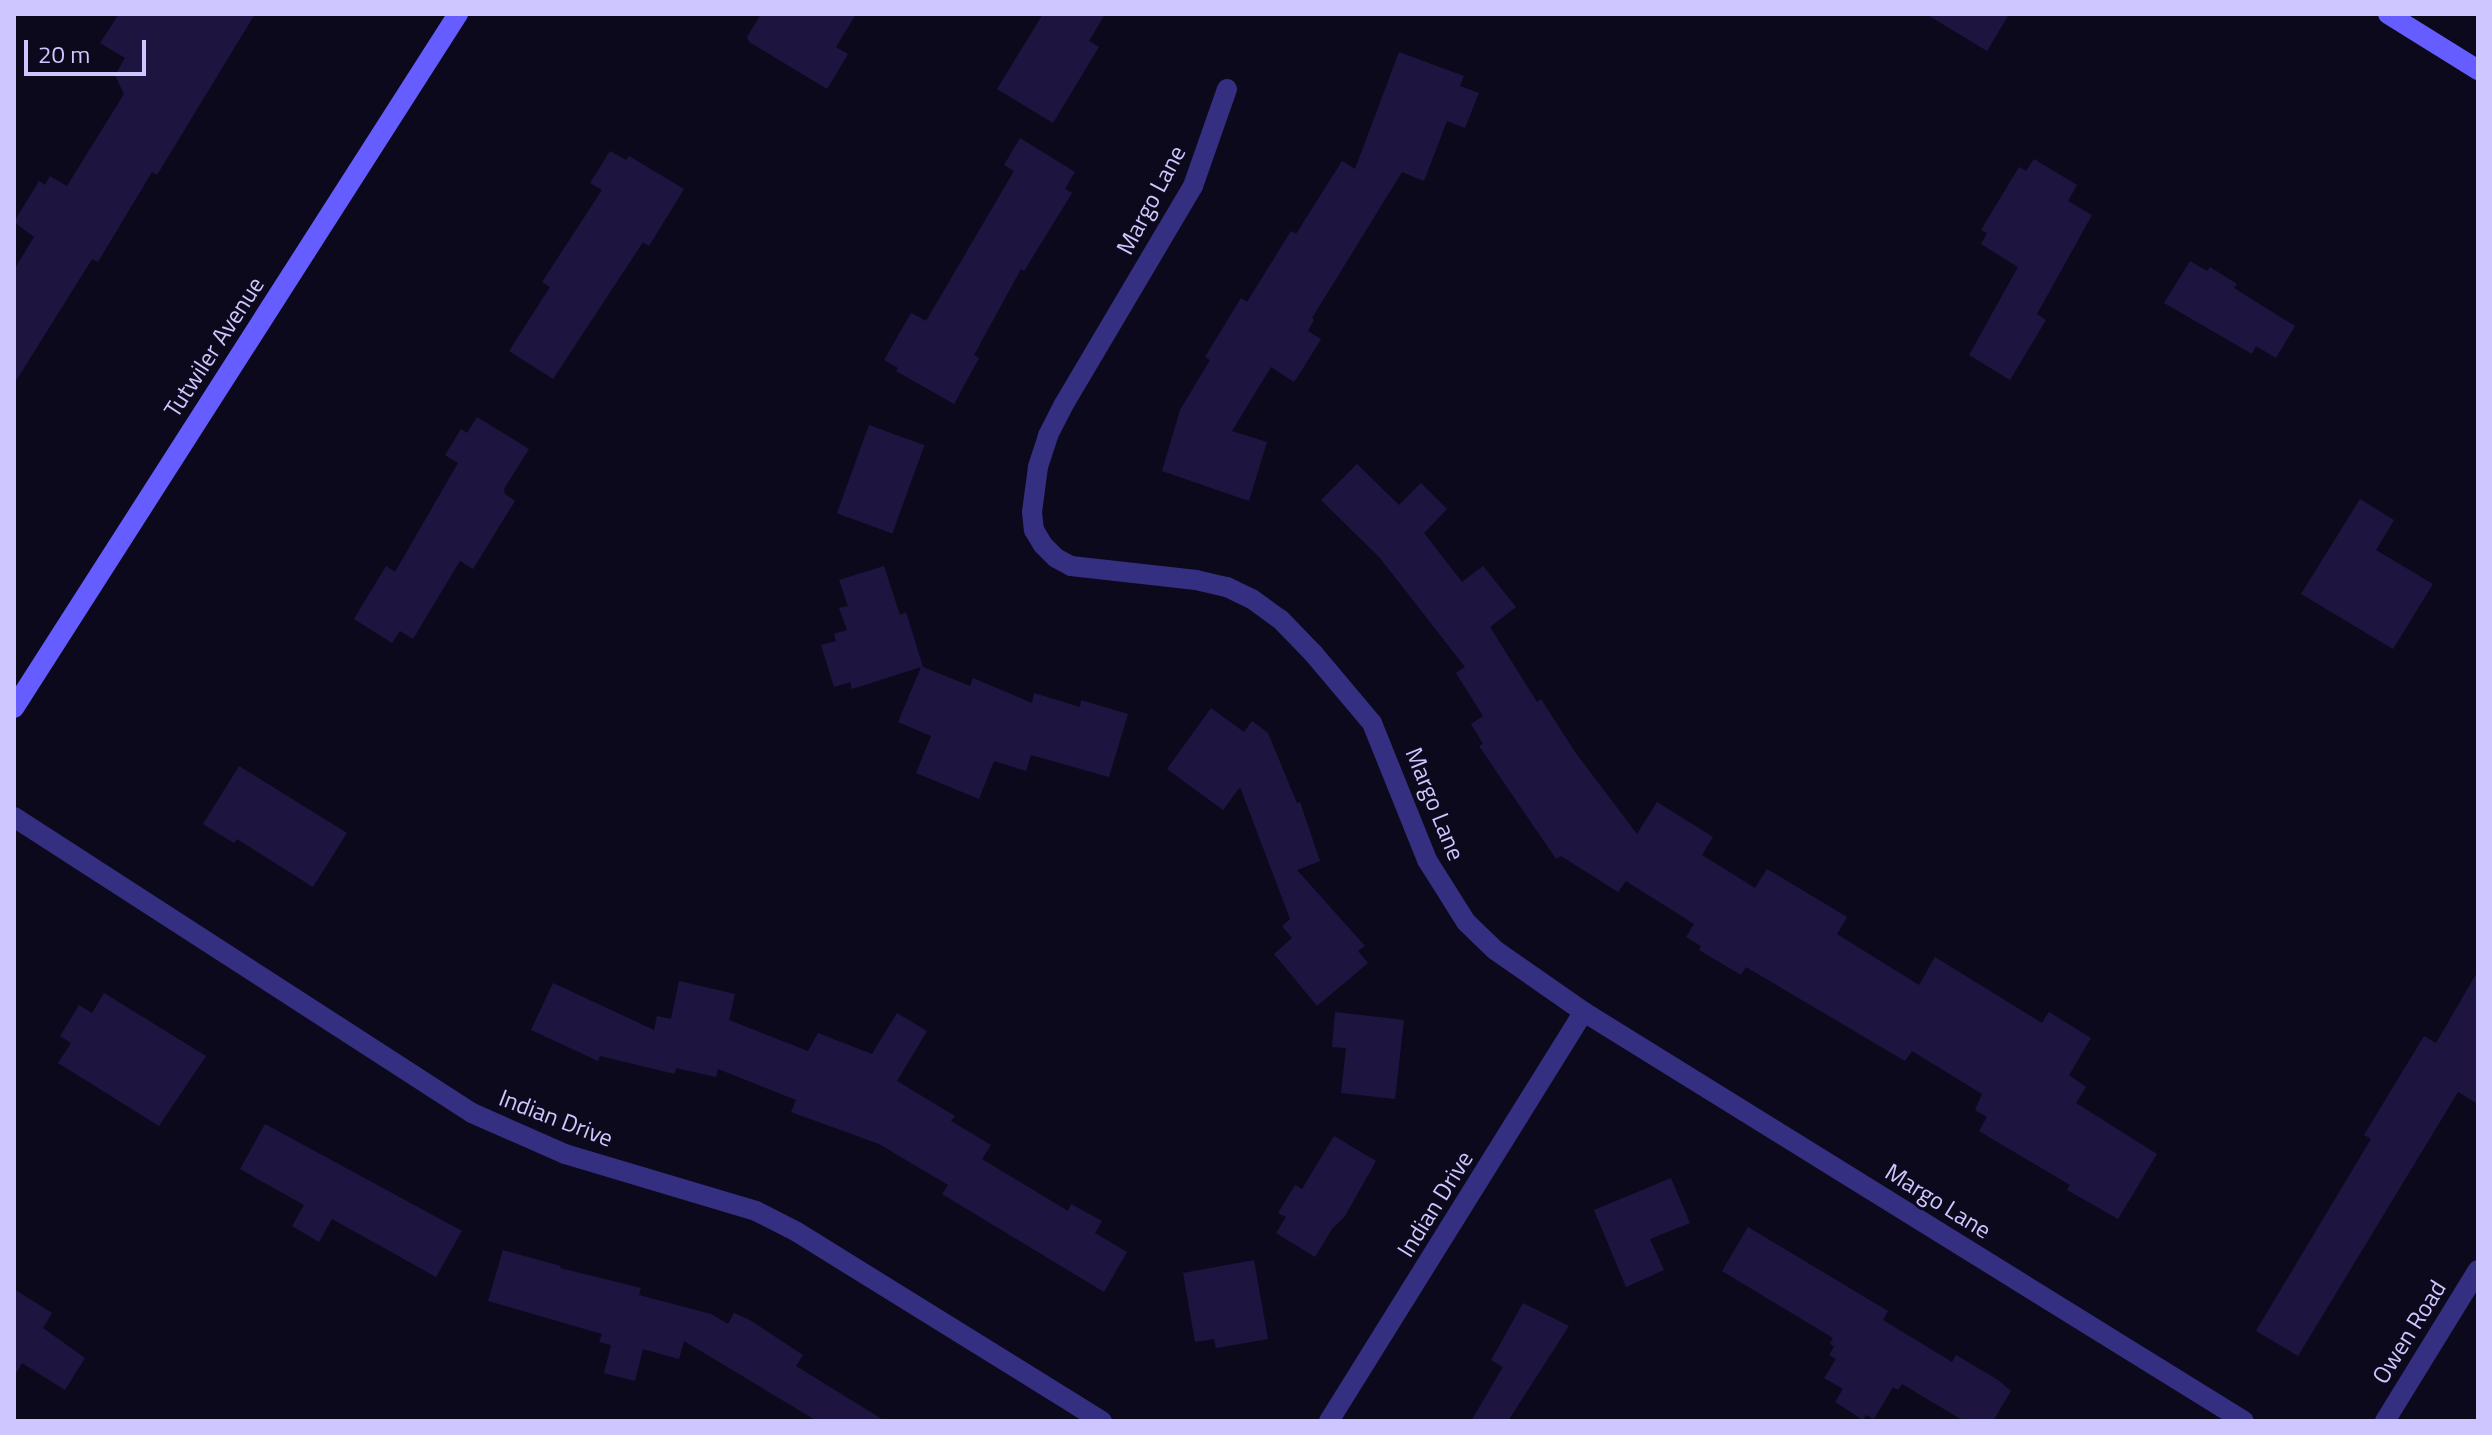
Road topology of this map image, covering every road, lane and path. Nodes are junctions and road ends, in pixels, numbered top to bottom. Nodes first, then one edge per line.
1 (458, 14) edge
2 (2388, 14) edge
3 (2478, 70) edge
4 (1227, 89) dead end
5 (14, 708) edge
6 (14, 817) edge
7 (1584, 1012) junction
8 (2478, 1270) edge
9 (1102, 1421) edge
10 (1329, 1421) edge
11 (2244, 1421) edge
12 (2385, 1421) edge

1 - 5 street, Tutwiler Avenue
2 - 3 street
4 - 7 street, Margo Lane
6 - 9 street, Indian Drive
7 - 10 street, Indian Drive
7 - 11 street, Margo Lane
8 - 12 street, Owen Road

